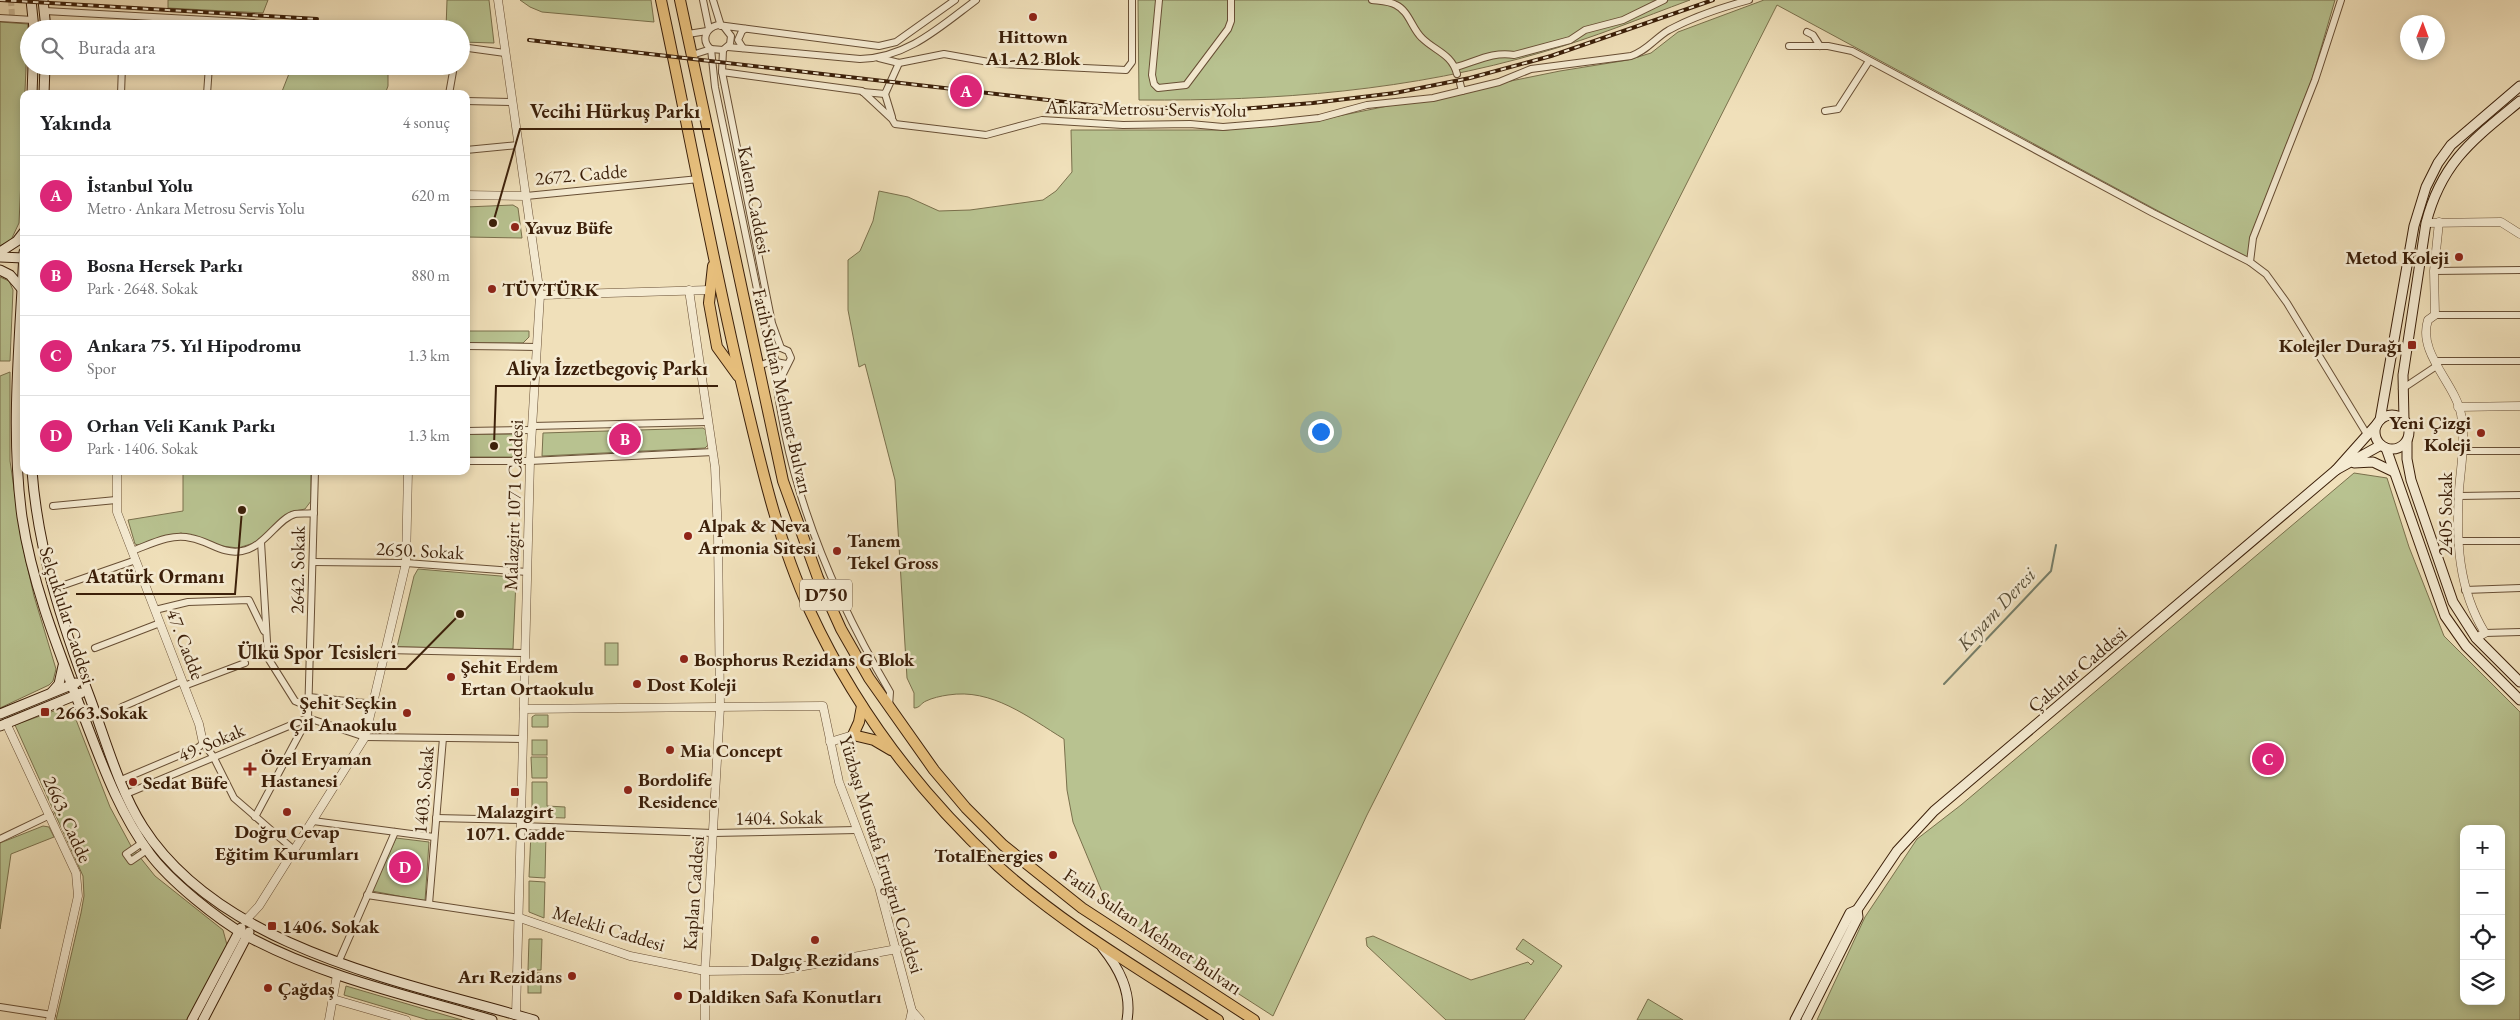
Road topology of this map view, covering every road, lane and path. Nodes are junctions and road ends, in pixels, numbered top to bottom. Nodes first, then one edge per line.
1 (30, 0) edge
2 (44, 0) edge
3 (498, 0) edge
4 (661, 0) edge
5 (680, 0) edge
6 (703, 0) edge
7 (713, 0) edge
8 (955, 0) edge
9 (976, 0) edge
10 (1132, 0) edge
11 (1159, 0) edge
12 (1231, 0) edge
13 (1372, 0) edge
14 (1664, 0) edge
15 (1749, 0) edge
16 (2340, 0) edge
17 (45, 11) junction
18 (0, 18) edge
19 (21, 20) edge
20 (32, 20) edge
21 (46, 20) edge
22 (194, 20) edge
23 (722, 26) junction
24 (745, 29) junction
25 (708, 30) junction
26 (1807, 32) dead end
27 (688, 34) junction
28 (1788, 46) dead end
29 (1820, 46) junction
30 (470, 48) edge
31 (743, 48) junction
32 (711, 49) junction
33 (725, 49) junction
34 (505, 52) junction
35 (692, 54) junction
36 (879, 58) junction
37 (1869, 61) junction
38 (899, 63) junction
39 (722, 72) junction
40 (33, 75) edge
41 (45, 75) edge
42 (122, 75) edge
43 (208, 75) edge
44 (452, 75) edge
45 (1460, 84) dead end
46 (2520, 86) edge
47 (32, 90) edge
48 (44, 90) edge
49 (121, 90) edge
50 (207, 90) edge
51 (450, 90) edge
52 (862, 91) junction
53 (1462, 91) junction
54 (885, 94) junction
55 (470, 102) edge
56 (512, 102) junction
57 (2519, 104) edge
58 (1824, 111) dead end
59 (892, 118) junction
60 (518, 145) junction
61 (470, 150) edge
62 (699, 179) junction
63 (470, 195) edge
64 (526, 196) junction
65 (2439, 222) junction
66 (2426, 223) junction
67 (2520, 234) edge
68 (20, 237) edge
69 (0, 252) edge
70 (714, 255) junction
71 (0, 257) edge
72 (20, 258) edge
73 (2250, 262) junction
74 (0, 269) edge
75 (20, 269) edge
76 (2520, 270) edge
77 (2434, 271) junction
78 (20, 287) edge
79 (689, 290) junction
80 (710, 290) junction
81 (540, 296) junction
82 (2435, 315) junction
83 (2520, 315) edge
84 (20, 334) edge
85 (470, 346) edge
86 (537, 347) junction
87 (781, 348) junction
88 (775, 359) junction
89 (2520, 361) edge
90 (2437, 363) junction
91 (786, 364) junction
92 (758, 366) junction
93 (741, 378) junction
94 (777, 386) junction
95 (2402, 389) junction
96 (2520, 406) edge
97 (2458, 407) junction
98 (2404, 420) junction
99 (708, 422) junction
100 (2379, 422) junction
101 (532, 428) junction
102 (470, 432) edge
103 (2368, 436) junction
104 (2407, 440) junction
105 (2384, 447) junction
106 (2463, 451) junction
107 (2520, 451) edge
108 (713, 452) junction
109 (470, 460) edge
110 (530, 461) junction
111 (2351, 463) junction
112 (2336, 470) junction
113 (2394, 472) junction
114 (32, 475) edge
115 (117, 475) edge
116 (315, 475) edge
117 (408, 475) edge
118 (2520, 495) edge
119 (2459, 496) junction
120 (116, 500) junction
121 (53, 506) dead end
122 (314, 513) junction
123 (2459, 541) junction
124 (2520, 541) edge
125 (262, 542) junction
126 (132, 551) junction
127 (815, 554) junction
128 (136, 560) junction
129 (313, 562) junction
130 (406, 563) junction
131 (527, 572) junction
132 (64, 584) dead end
133 (2520, 588) edge
134 (2465, 590) junction
135 (155, 610) junction
136 (160, 623) junction
137 (2520, 632) edge
138 (2485, 633) junction
139 (265, 635) junction
140 (2476, 638) junction
141 (95, 648) dead end
142 (386, 650) junction
143 (524, 653) junction
144 (62, 658) junction
145 (245, 663) dead end
146 (2519, 679) edge
147 (83, 680) junction
148 (183, 683) junction
149 (72, 685) junction
150 (87, 690) junction
151 (50, 694) junction
152 (76, 695) junction
153 (309, 696) junction
154 (2520, 700) edge
155 (374, 704) junction
156 (309, 706) junction
157 (862, 706) junction
158 (122, 707) dead end
159 (720, 707) junction
160 (889, 708) junction
161 (524, 709) junction
162 (0, 714) edge
163 (308, 718) junction
164 (3, 725) edge
165 (853, 735) junction
166 (365, 737) junction
167 (443, 738) junction
168 (523, 739) junction
169 (830, 742) junction
170 (203, 743) junction
171 (894, 751) junction
172 (213, 756) junction
173 (121, 780) junction
174 (110, 784) junction
175 (126, 794) junction
176 (50, 815) junction
177 (256, 817) junction
178 (436, 818) junction
179 (312, 821) junction
180 (522, 823) junction
181 (857, 830) junction
182 (394, 832) junction
183 (713, 834) junction
184 (434, 837) junction
185 (0, 839) edge
186 (294, 850) junction
187 (367, 895) junction
188 (428, 904) junction
189 (1857, 910) junction
190 (520, 918) junction
191 (249, 923) junction
192 (243, 933) junction
193 (1097, 941) junction
194 (897, 949) junction
195 (338, 963) junction
196 (705, 971) junction
197 (337, 975) junction
198 (333, 999) junction
199 (0, 1007) edge
200 (912, 1012) junction
201 (51, 1017) edge
202 (516, 1018) edge
203 (192, 1020) edge
204 (203, 1020) edge
205 (329, 1020) edge
206 (406, 1020) edge
207 (492, 1020) edge
208 (534, 1020) edge
209 (705, 1020) edge
210 (910, 1020) edge
211 (920, 1020) edge
212 (1127, 1020) edge
213 (1218, 1020) edge
214 (1254, 1020) edge
215 (1795, 1020) edge
216 (1806, 1020) edge

1 - 20 main road
2 - 17 main road
3 - 34 street, Malazgirt 1071 Caddesi
4 - 62 highway, Fatih Sultan Mehmet Bulvarı / D750
5 - 27 highway, Fatih Sultan Mehmet Bulvarı / D750
6 - 25 street
7 - 23 street
8 - 24 street
9 - 36 street
10 - 38 street
11 - 12 street, Ankara Metrosu Servis Yolu
13 - 14 street
15 - 53 street, Ankara Metrosu Servis Yolu
16 - 73 street
17 - 21 main road
17 - 22 street
18 - 19 street
23 - 24 street
23 - 25 street
23 - 33 street
24 - 31 street
25 - 27 street
25 - 32 street
26 - 29 street
27 - 35 highway, Fatih Sultan Mehmet Bulvarı / D750
28 - 29 street
29 - 37 street
30 - 34 street
31 - 33 street
31 - 36 street
32 - 33 street
32 - 35 street
32 - 88 street, Kalem Caddesi
33 - 39 street, Kalem Caddesi
34 - 56 street, Malazgirt 1071 Caddesi
35 - 92 highway, Fatih Sultan Mehmet Bulvarı / D750
36 - 38 street
37 - 58 street
37 - 73 street
38 - 54 street
39 - 52 street
39 - 87 street, Kalem Caddesi
40 - 47 main road
41 - 48 main road
42 - 49 street
43 - 50 street
44 - 51 street
45 - 53 street
46 - 100 main road
52 - 54 street
52 - 59 street
53 - 59 street, Ankara Metrosu Servis Yolu
54 - 59 street
55 - 56 street
56 - 60 street, Malazgirt 1071 Caddesi
57 - 66 main road
60 - 61 street
60 - 64 street, Malazgirt 1071 Caddesi
62 - 64 street, 2672. Cadde
62 - 70 highway, Fatih Sultan Mehmet Bulvarı / D750
63 - 64 street, 2672. Cadde
64 - 81 street, Malazgirt 1071 Caddesi
65 - 66 street
65 - 67 street
65 - 77 street, 2405 Sokak
66 - 95 main road
68 - 69 main road
70 - 80 highway
70 - 93 highway, Fatih Sultan Mehmet Bulvarı / D750
71 - 72 main road
73 - 103 street
74 - 75 main road
74 - 78 main road
76 - 77 street
77 - 82 street, 2405 Sokak
79 - 80 street
79 - 81 street
79 - 99 street, Kaplan Caddesi
80 - 93 highway
81 - 86 street, Malazgirt 1071 Caddesi
82 - 83 street
82 - 90 street, 2405 Sokak
84 - 144 main road, Selçuklular Caddesi
85 - 86 street
86 - 101 street, Malazgirt 1071 Caddesi
87 - 88 street
87 - 91 street, Kalem Caddesi
88 - 91 street
88 - 92 street
88 - 94 street, Kalem Caddesi
89 - 90 street
90 - 95 street
90 - 97 street, 2405 Sokak
91 - 94 street
92 - 127 highway, Fatih Sultan Mehmet Bulvarı / D750
93 - 157 highway, Fatih Sultan Mehmet Bulvarı / D750
94 - 127 street, Kalem Caddesi
95 - 98 main road
96 - 97 street
97 - 106 street, 2405 Sokak
98 - 100 main road
98 - 104 main road
99 - 101 street
99 - 108 street, Kaplan Caddesi
100 - 103 main road, Çakırlar Caddesi
100 - 105 main road
101 - 102 street
101 - 110 street, Malazgirt 1071 Caddesi
103 - 112 main road, Çakırlar Caddesi
104 - 105 main road
104 - 140 main road
105 - 111 main road, Çakırlar Caddesi
105 - 113 main road
106 - 107 street
106 - 119 street, 2405 Sokak
108 - 110 street
108 - 159 street, Kaplan Caddesi
109 - 110 street
110 - 131 street, Malazgirt 1071 Caddesi
111 - 112 main road, Çakırlar Caddesi
111 - 113 main road
112 - 189 main road, Çakırlar Caddesi
113 - 154 main road
114 - 147 main road, Selçuklular Caddesi
115 - 120 street, 47. Cadde
116 - 122 street, 2642. Sokak
117 - 130 street
118 - 119 street
119 - 123 street, 2405 Sokak
120 - 121 street
120 - 126 street, 47. Cadde
122 - 125 street, 2642. Sokak
122 - 129 street, 2642. Sokak
123 - 124 street
123 - 134 street, 2405 Sokak
125 - 126 street, 2642. Sokak
125 - 139 street
126 - 128 street, 47. Cadde
127 - 160 highway, Fatih Sultan Mehmet Bulvarı / D750
127 - 160 street, Kalem Caddesi
128 - 132 street
128 - 135 street, 47. Cadde
129 - 130 street, 2650. Sokak
129 - 153 street, 2642. Sokak
130 - 131 street, 2650. Sokak
130 - 142 street
131 - 143 street, Malazgirt 1071 Caddesi
133 - 134 street
134 - 138 street, 2405 Sokak
135 - 136 street, 47. Cadde
135 - 139 street
136 - 141 street
136 - 148 street, 47. Cadde
137 - 138 street
138 - 140 street
139 - 156 street
140 - 146 main road
142 - 143 street
142 - 155 street
143 - 161 street, Malazgirt 1071 Caddesi
144 - 149 main road, Selçuklular Caddesi
144 - 151 main road
145 - 148 street
147 - 149 main road
147 - 150 main road, Selçuklular Caddesi
148 - 158 street
148 - 170 street, 47. Cadde
149 - 151 main road
149 - 152 main road, Selçuklular Caddesi
150 - 152 main road
150 - 173 main road, Selçuklular Caddesi
151 - 162 main road
152 - 164 main road
152 - 174 main road, Selçuklular Caddesi
153 - 155 street
153 - 156 street, 2642. Sokak
155 - 166 street
156 - 163 street, 2642. Sokak
157 - 165 highway
157 - 171 highway, Fatih Sultan Mehmet Bulvarı / D750
159 - 161 street
159 - 169 street, Yüzbaşı Mustafa Ertuğrul Caddesi
159 - 183 street, Kaplan Caddesi
160 - 214 highway, Fatih Sultan Mehmet Bulvarı / D750
161 - 168 street, Malazgirt 1071 Caddesi
163 - 166 street
163 - 172 street, 49. Sokak
163 - 177 street
164 - 176 street, 2663. Cadde
165 - 169 street
165 - 171 highway
166 - 167 street
166 - 179 street
167 - 168 street
167 - 178 street, 1403. Sokak
168 - 180 street, Malazgirt 1071 Caddesi
169 - 181 street, Yüzbaşı Mustafa Ertuğrul Caddesi
170 - 172 street
170 - 173 street, 49. Sokak
171 - 193 highway, Fatih Sultan Mehmet Bulvarı / D750
172 - 175 street, 49. Sokak
172 - 177 street
173 - 174 main road
173 - 175 main road, Selçuklular Caddesi
174 - 192 main road, Selçuklular Caddesi
175 - 191 main road, Selçuklular Caddesi
176 - 185 street
176 - 201 street, 2663. Cadde
177 - 186 street
178 - 180 street, 1404. Sokak
178 - 184 street, 1403. Sokak
179 - 182 street
179 - 186 street
180 - 183 street, 1404. Sokak
180 - 190 street, Malazgirt 1071 Caddesi
181 - 183 street, 1404. Sokak
181 - 194 street, Yüzbaşı Mustafa Ertuğrul Caddesi
182 - 184 street
182 - 187 street
183 - 196 street, Kaplan Caddesi
184 - 188 street, 1403. Sokak
186 - 191 street
187 - 188 street
187 - 195 street
188 - 190 street
189 - 215 main road, Çakırlar Caddesi
189 - 216 main road, Çakırlar Caddesi
190 - 196 street, Melekli Caddesi
190 - 202 street, Malazgirt 1071 Caddesi
191 - 192 main road
191 - 195 main road, Selçuklular Caddesi
192 - 197 main road, Selçuklular Caddesi
192 - 203 main road
192 - 204 main road
193 - 212 main road
193 - 213 highway, Fatih Sultan Mehmet Bulvarı / D750
194 - 196 street, Melekli Caddesi
194 - 200 street, Yüzbaşı Mustafa Ertuğrul Caddesi
195 - 202 main road, Selçuklular Caddesi
196 - 209 street, Kaplan Caddesi
197 - 198 street
197 - 207 main road, Selçuklular Caddesi
198 - 205 street
198 - 206 street
199 - 201 street
200 - 210 street, Yüzbaşı Mustafa Ertuğrul Caddesi
200 - 211 street
202 - 208 main road, Selçuklular Caddesi

